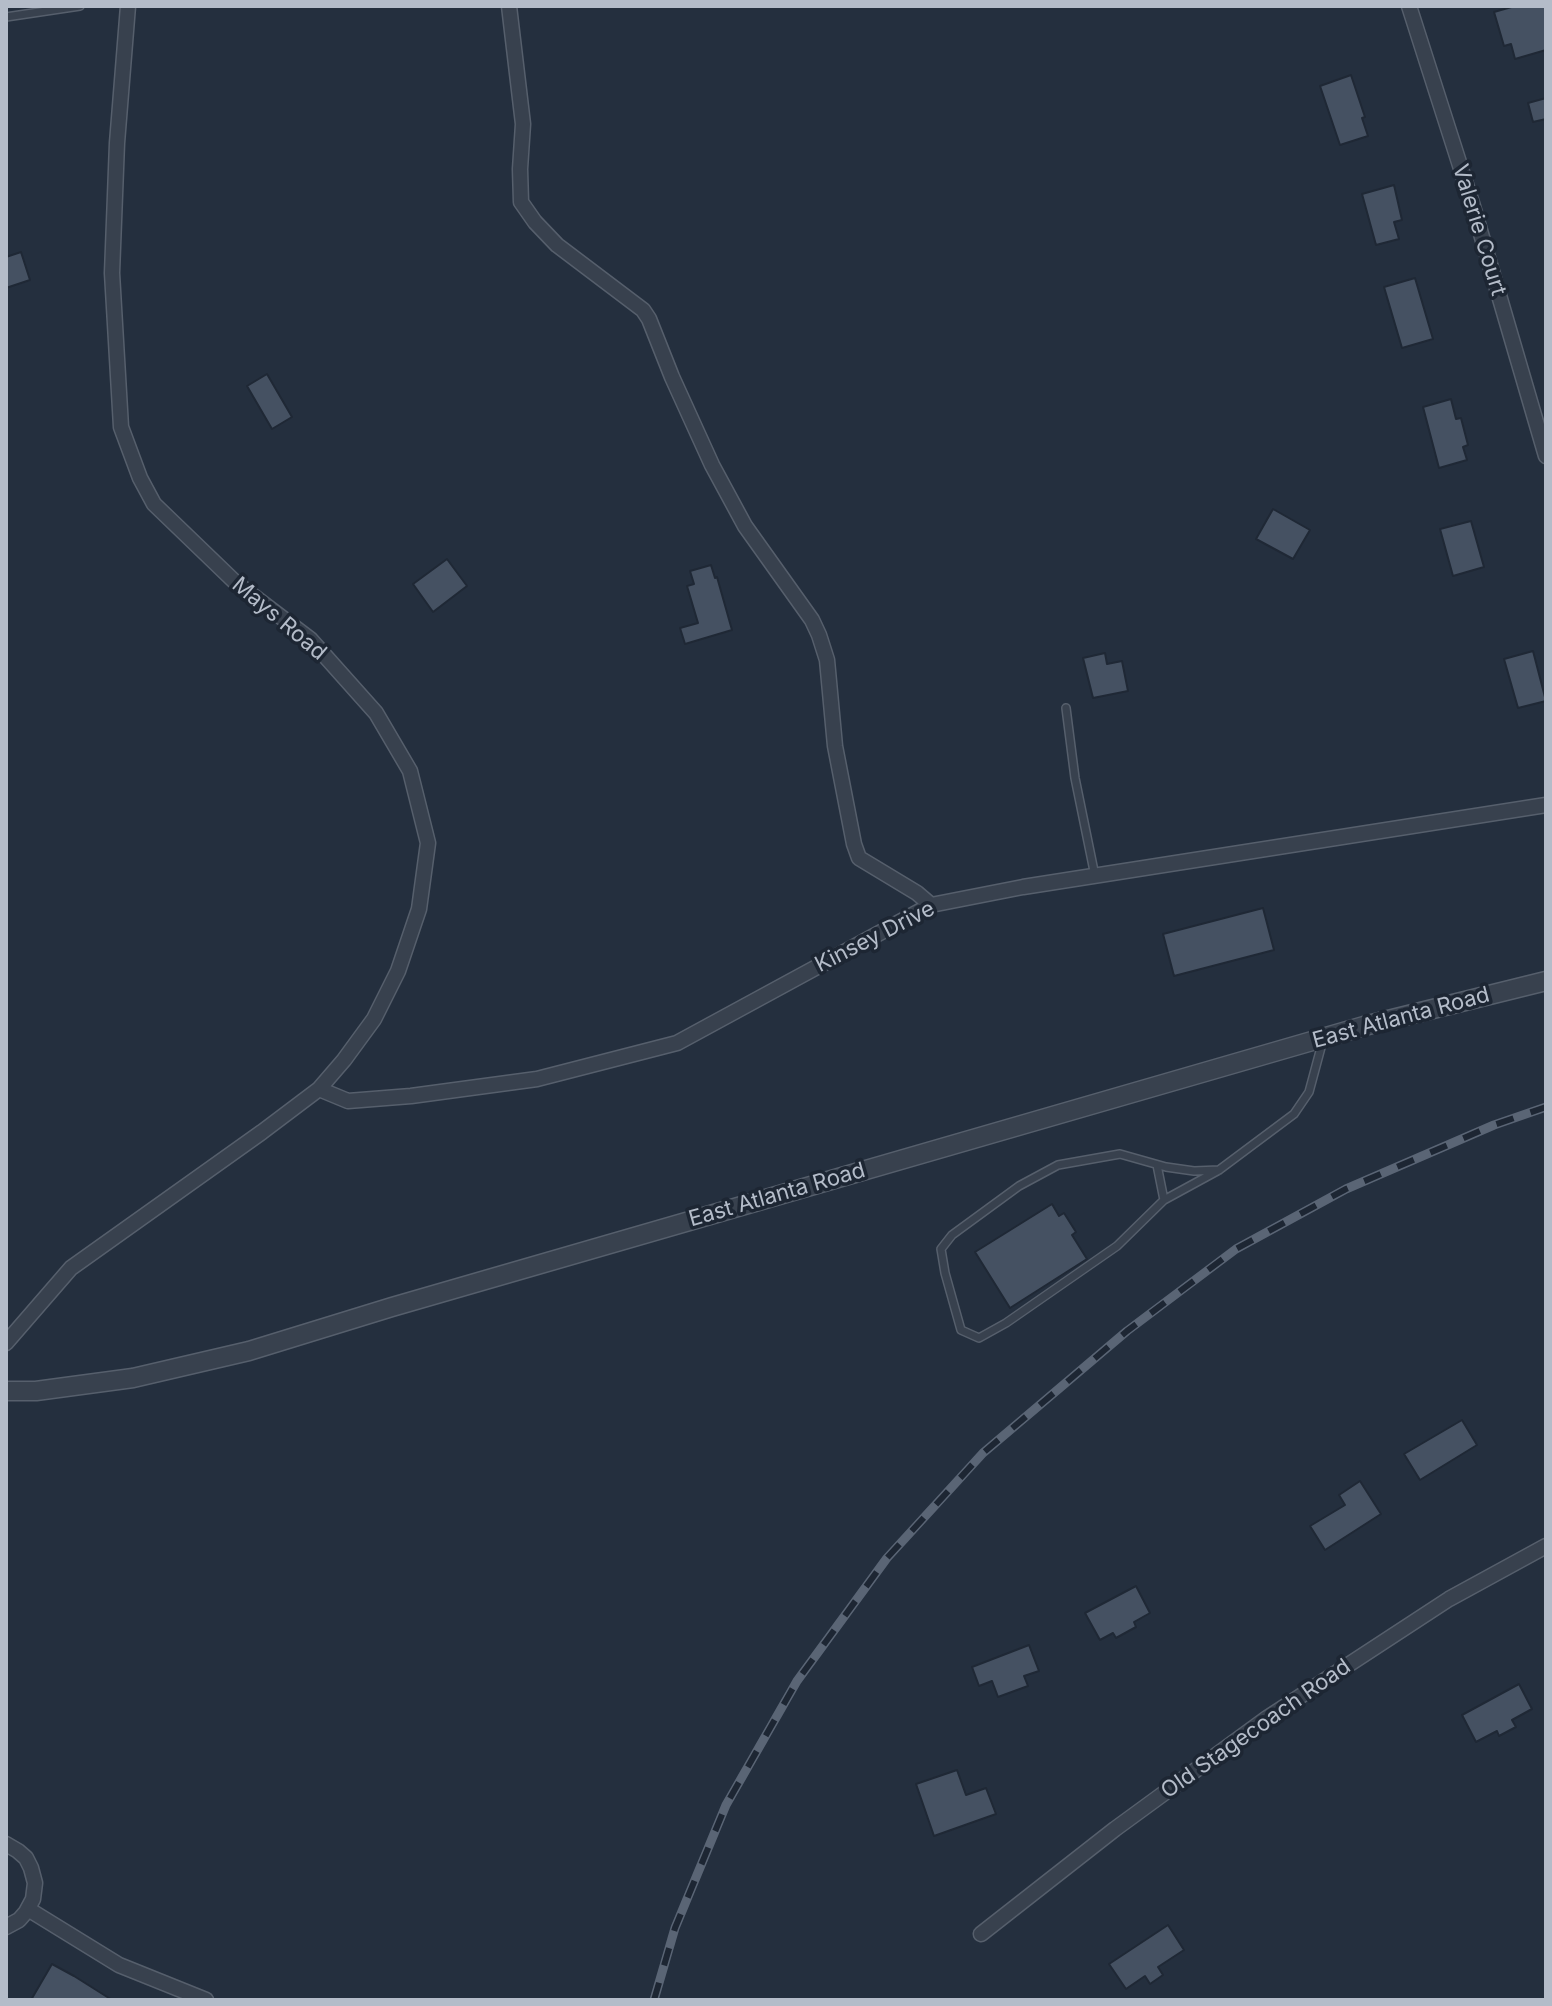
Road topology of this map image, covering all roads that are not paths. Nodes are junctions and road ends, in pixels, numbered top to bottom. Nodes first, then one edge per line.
1 (80, 6) edge
2 (128, 6) edge
3 (509, 6) edge
4 (1409, 6) edge
5 (6, 17) edge
6 (1546, 456) edge
7 (1066, 708) dead end
8 (1546, 805) edge
9 (1095, 876) junction
10 (931, 905) junction
11 (1546, 981) edge
12 (1324, 1038) junction
13 (319, 1089) junction
14 (1157, 1165) junction
15 (1219, 1170) junction
16 (1164, 1200) junction
17 (6, 1343) edge
18 (6, 1391) edge
19 (1546, 1546) edge
20 (6, 1844) edge
21 (28, 1909) junction
22 (6, 1927) edge
23 (981, 1934) dead end
24 (206, 2000) edge

1 - 5 lane
2 - 13 street, Mays Road
3 - 10 street
4 - 6 street, Valerie Court
7 - 9 lane
8 - 9 street, Kinsey Drive
9 - 10 street, Kinsey Drive
10 - 13 street, Kinsey Drive
11 - 12 street, East Atlanta Road
12 - 15 lane
12 - 18 street, East Atlanta Road
13 - 17 street, Mays Road
14 - 15 lane
14 - 16 lane
14 - 16 lane
15 - 16 lane
19 - 23 street, Old Stagecoach Road
20 - 21 street
21 - 22 street
21 - 24 street

